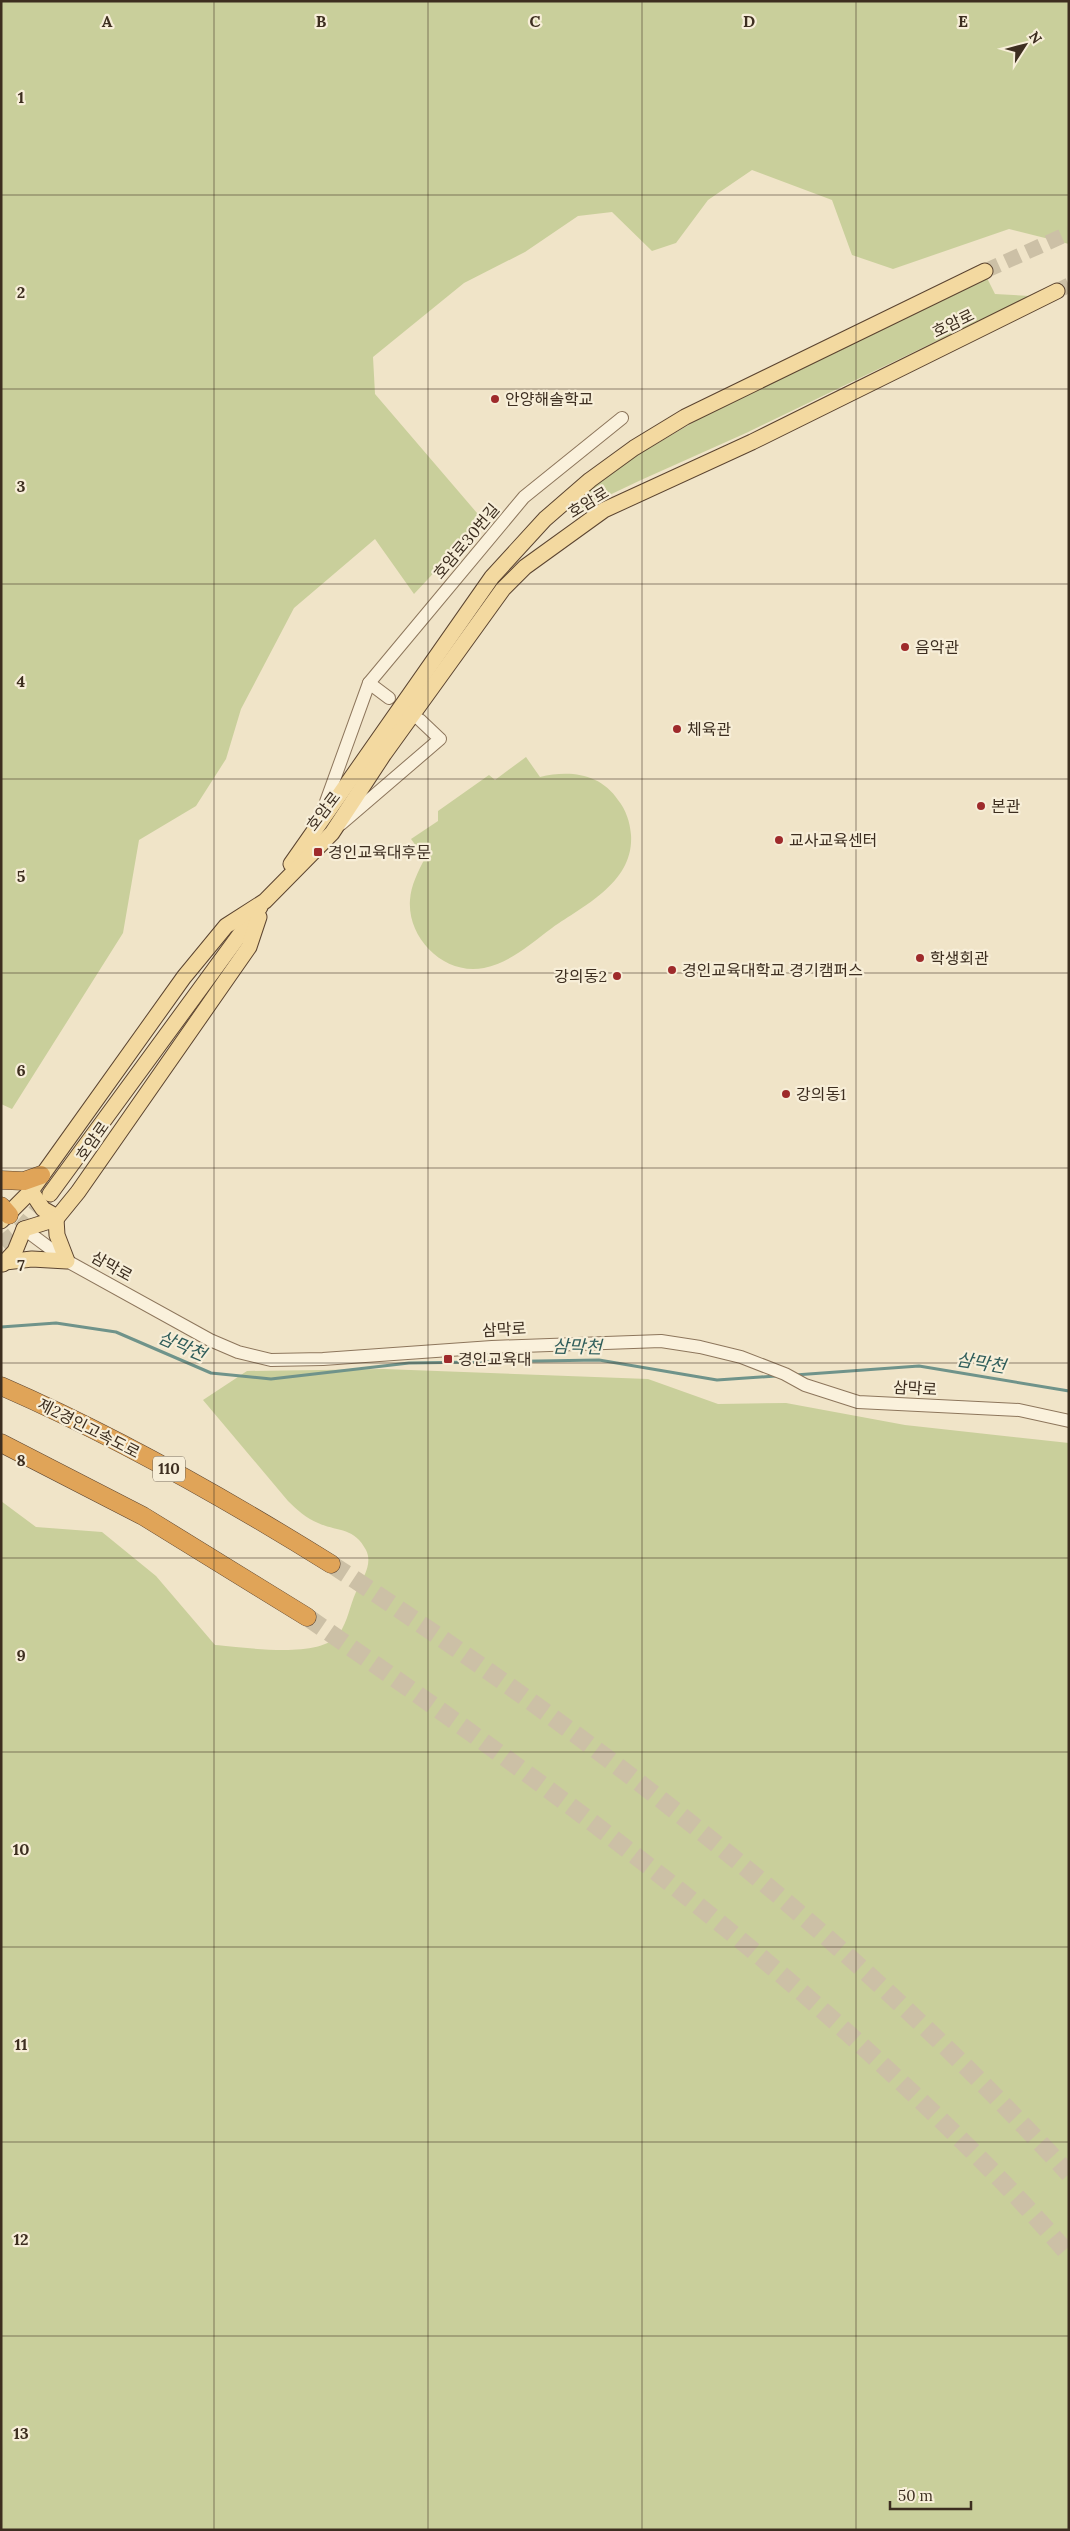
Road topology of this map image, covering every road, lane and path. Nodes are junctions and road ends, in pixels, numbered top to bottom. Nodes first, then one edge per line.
1 (985, 271) tunnel mouth
2 (1057, 291) tunnel mouth
3 (622, 418) dead end
4 (369, 683) junction
5 (389, 698) dead end
6 (420, 720) dead end
7 (318, 825) junction
8 (332, 833) junction
9 (265, 900) junction
10 (41, 1175) junction
11 (1, 1180) edge
12 (31, 1191) junction
13 (50, 1194) tunnel mouth
14 (3, 1213) edge
15 (57, 1218) junction
16 (24, 1229) junction
17 (66, 1261) junction
18 (3, 1264) edge
19 (1, 1386) edge
20 (1069, 1421) edge
21 (1, 1443) edge
22 (331, 1564) tunnel mouth
23 (306, 1617) tunnel mouth

1 - 7 main road, 호암로
2 - 8 main road, 호암로
3 - 4 street, 호암로30번길
4 - 5 street
4 - 7 street
6 - 8 street
7 - 9 main road, 호암로
8 - 9 main road, 호암로
9 - 10 main road, 호암로
9 - 13 main road, 호암로
9 - 15 main road, 호암로
10 - 11 highway
10 - 12 main road, 호암로
12 - 14 main road, 호암로
12 - 15 main road
14 - 16 main road, 삼막로
15 - 16 main road
15 - 17 main road
16 - 17 street, 삼막로
16 - 18 main road
17 - 18 main road
17 - 20 street, 삼막로
19 - 22 highway, 제2경인고속도로 / 110
21 - 23 highway

